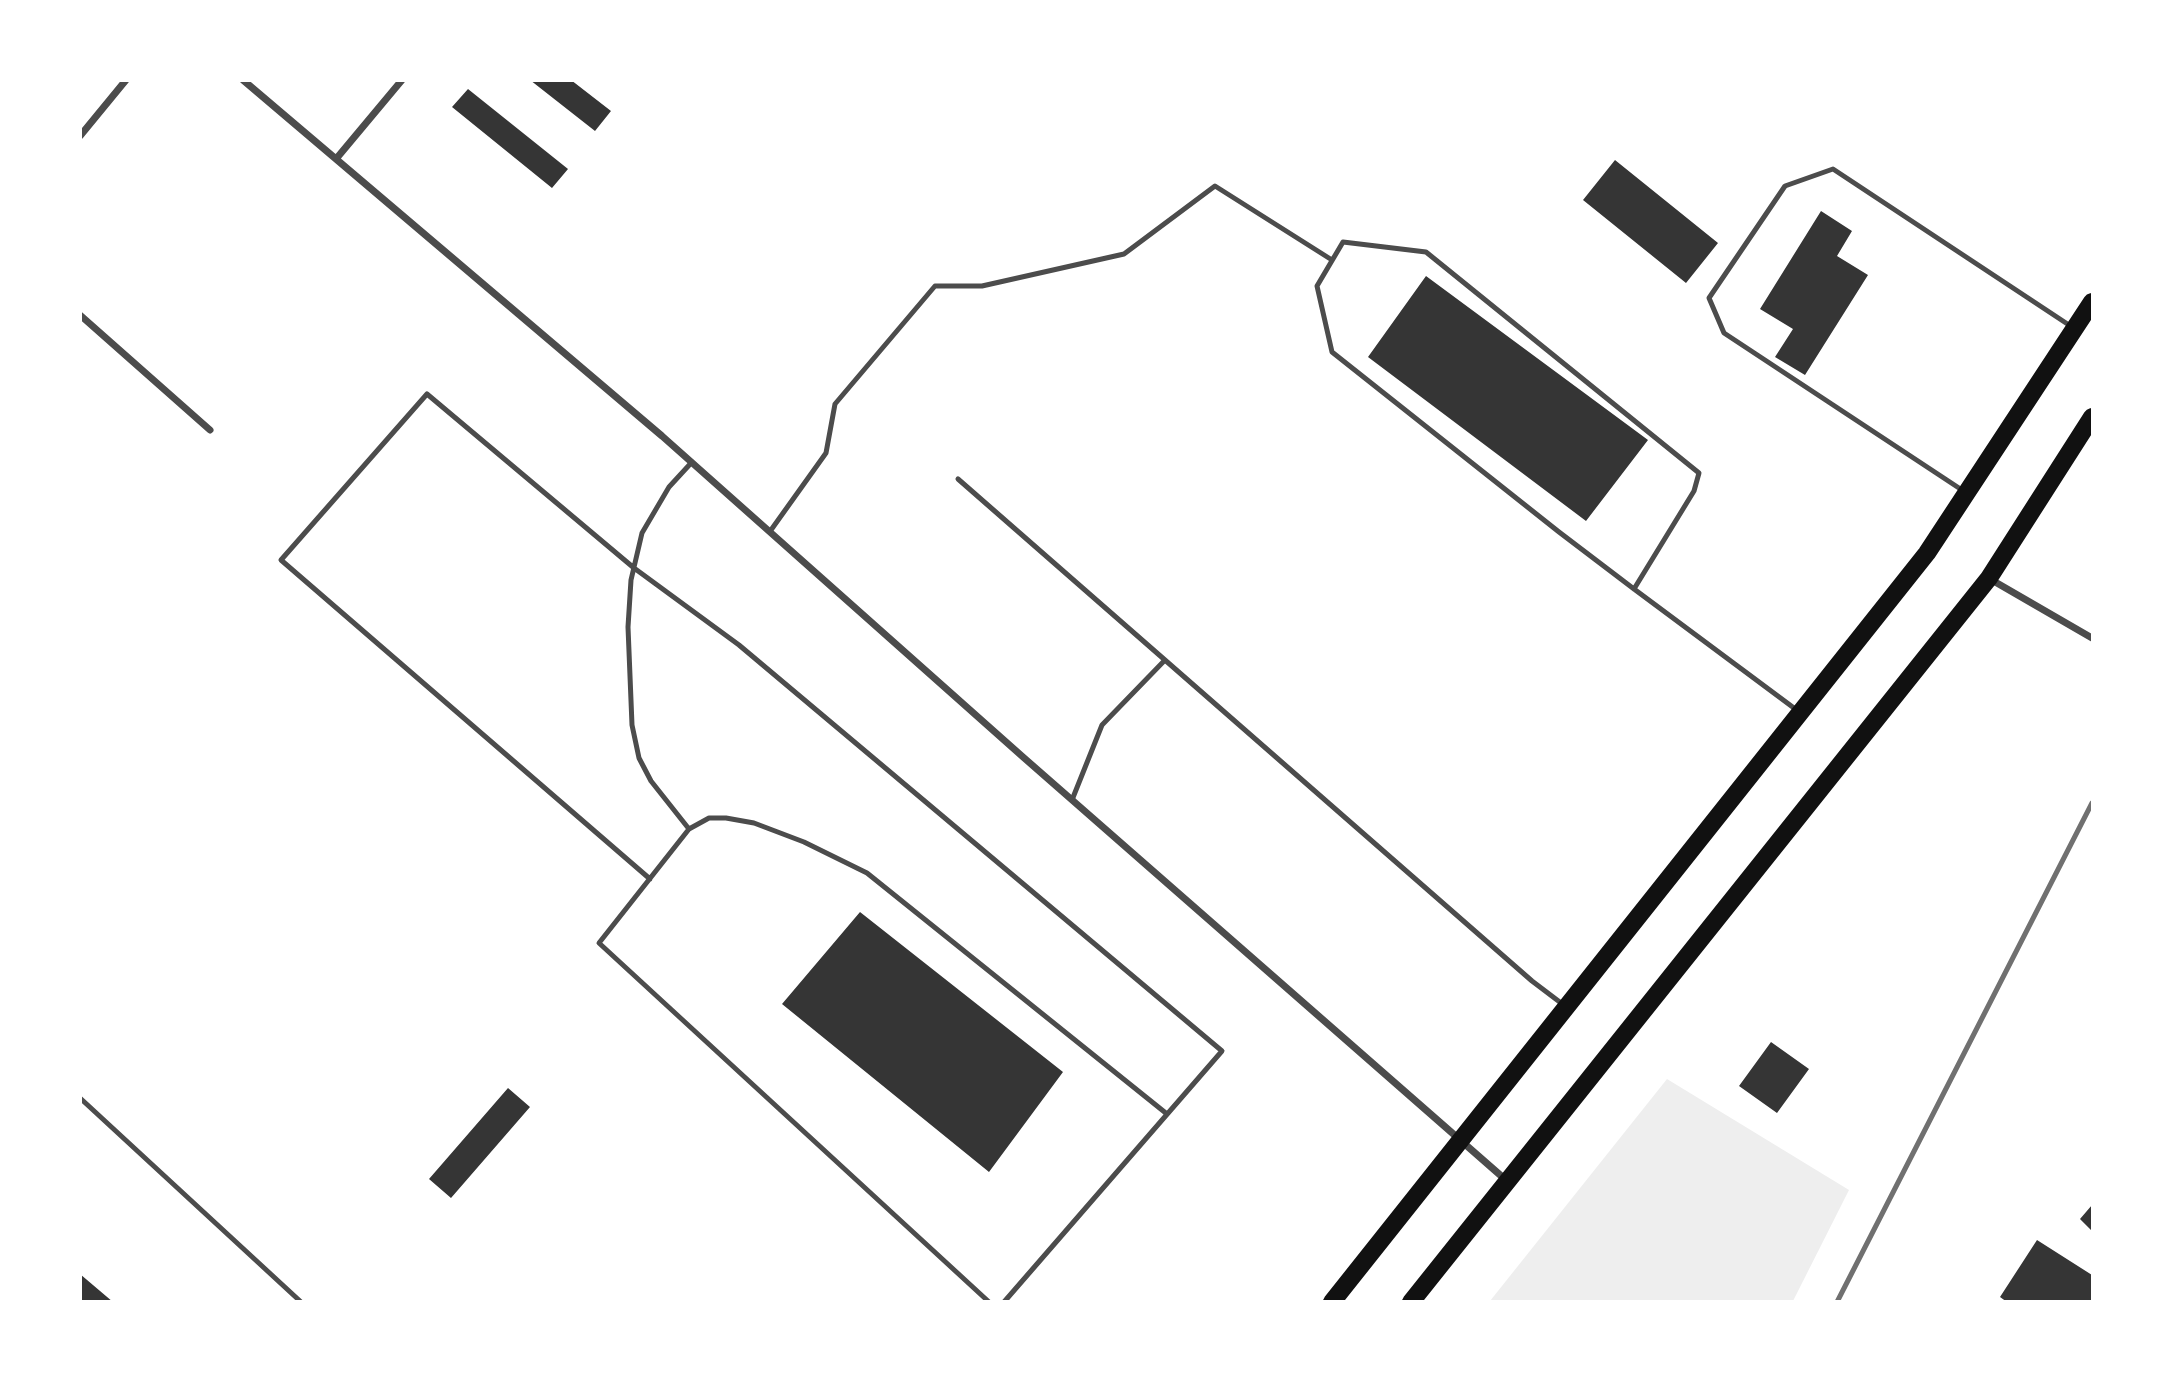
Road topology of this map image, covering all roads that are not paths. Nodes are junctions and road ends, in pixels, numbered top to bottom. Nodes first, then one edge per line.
1 (126, 80) edge
2 (243, 80) edge
3 (402, 80) edge
4 (80, 136) edge
5 (336, 159) junction
6 (1332, 260) junction
7 (2092, 302) edge
8 (80, 315) edge
9 (2075, 329) junction
10 (2092, 417) edge
11 (210, 429) dead end
12 (692, 462) junction
13 (958, 479) dead end
14 (1967, 493) junction
15 (771, 530) junction
16 (634, 568) junction
17 (1989, 578) junction
18 (1634, 589) junction
19 (2092, 638) edge
20 (1165, 660) junction
21 (1800, 713) junction
22 (1072, 800) junction
23 (689, 830) junction
24 (650, 879) junction
25 (1567, 1007) junction
26 (80, 1098) edge
27 (1167, 1114) junction
28 (1462, 1141) junction
29 (1507, 1181) junction
30 (301, 1301) edge
31 (989, 1301) edge
32 (1004, 1301) edge
33 (1332, 1301) edge
34 (1411, 1301) edge

1 - 4 street
2 - 5 street
3 - 5 street
5 - 12 street
6 - 15 lane
6 - 18 lane
6 - 18 lane
7 - 9 main road
8 - 11 street
9 - 14 main road
9 - 14 lane
10 - 17 main road
12 - 15 street
12 - 16 lane
13 - 20 lane
14 - 21 main road
15 - 22 street
16 - 23 lane
16 - 24 lane
16 - 27 lane
17 - 19 street
17 - 29 main road
18 - 21 lane
20 - 22 lane
20 - 25 lane
21 - 25 main road
22 - 28 street
23 - 24 lane
23 - 27 lane
24 - 31 lane
25 - 28 main road
26 - 30 lane
27 - 32 lane
28 - 29 street
28 - 33 main road
29 - 34 main road

